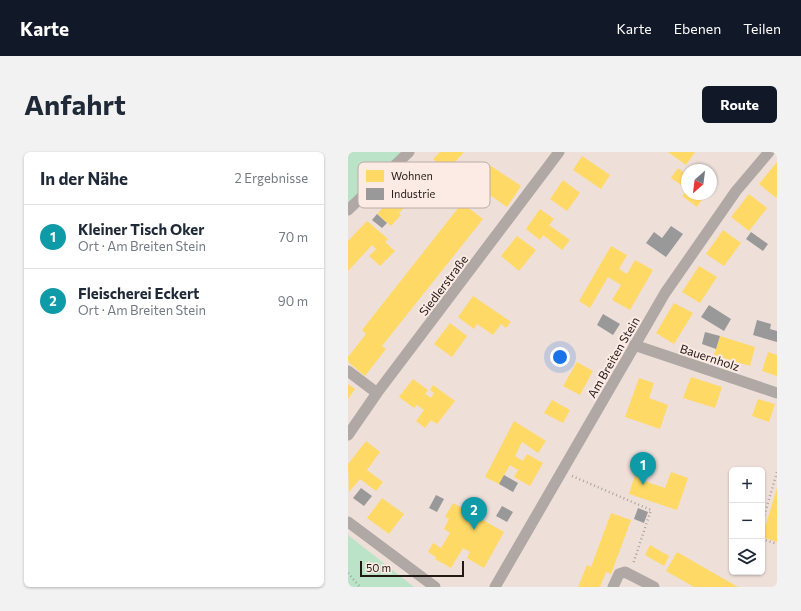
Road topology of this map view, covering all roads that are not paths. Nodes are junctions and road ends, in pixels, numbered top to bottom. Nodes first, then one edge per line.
1 (409, 152) edge
2 (559, 152) edge
3 (769, 152) edge
4 (398, 162) edge
5 (358, 200) edge
6 (348, 210) edge
7 (634, 345) junction
8 (348, 371) edge
9 (377, 393) junction
10 (777, 393) edge
11 (348, 435) edge
12 (348, 522) edge
13 (435, 587) edge
14 (495, 587) edge
15 (613, 587) edge
16 (654, 587) edge

1 - 4 street
2 - 9 street, Siedlerstraße
3 - 7 street, Am Breiten Stein
5 - 6 street
7 - 10 street, Bauernholz
7 - 14 street, Am Breiten Stein
8 - 9 street
9 - 11 street, Siedlerstraße
12 - 13 street
15 - 16 street

